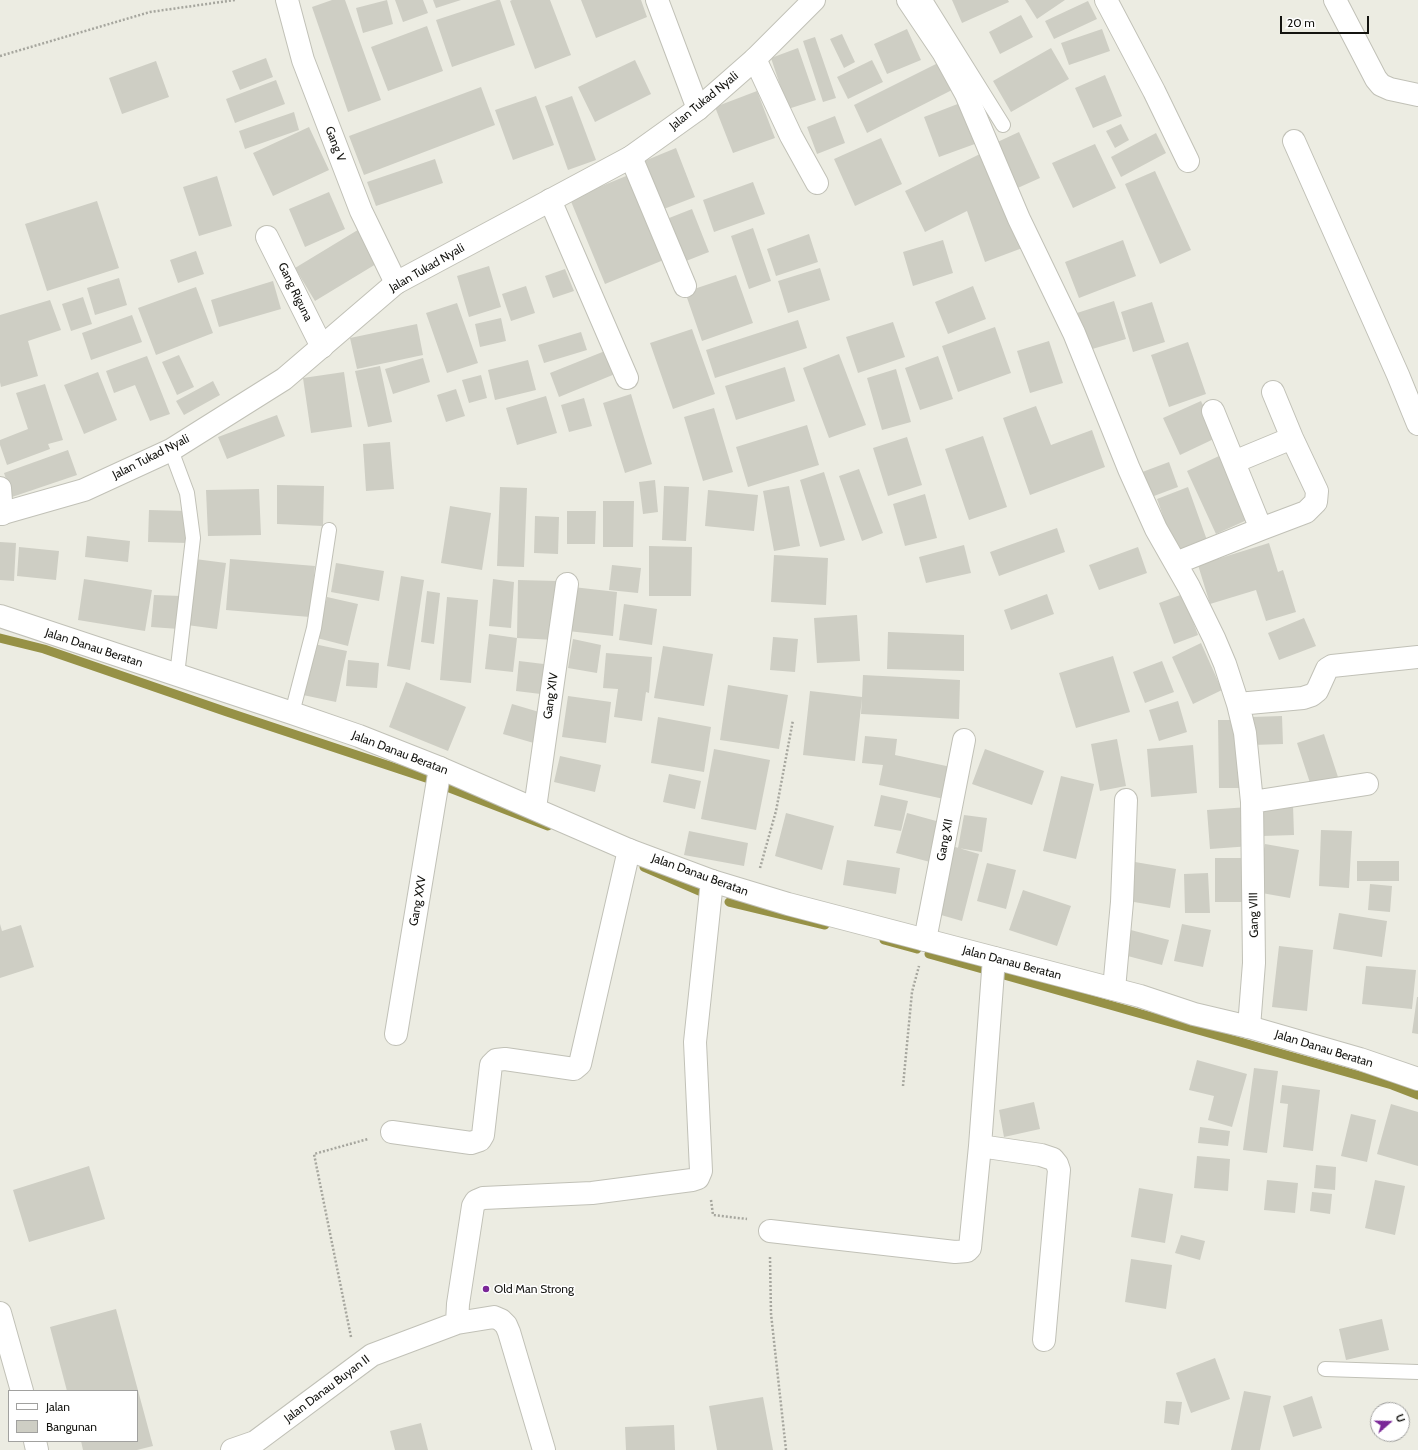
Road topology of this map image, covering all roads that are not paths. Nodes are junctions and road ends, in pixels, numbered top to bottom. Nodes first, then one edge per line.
1 (287, 0) edge
2 (657, 0) edge
3 (814, 0) edge
4 (908, 0) edge
5 (925, 0) edge
6 (1106, 0) edge
7 (1335, 0) edge
8 (755, 59) junction
9 (1418, 95) edge
10 (698, 109) junction
11 (1004, 125) dead end
12 (1294, 141) dead end
13 (631, 157) junction
14 (1188, 161) dead end
15 (817, 183) dead end
16 (550, 200) junction
17 (267, 237) dead end
18 (396, 283) junction
19 (685, 286) dead end
20 (322, 347) junction
21 (627, 378) dead end
22 (1273, 392) dead end
23 (1212, 411) dead end
24 (1418, 424) edge
25 (1292, 438) junction
26 (171, 450) junction
27 (1234, 462) junction
28 (0, 488) edge
29 (1, 514) edge
30 (1261, 529) junction
31 (329, 530) dead end
32 (1176, 563) junction
33 (567, 584) dead end
34 (0, 616) edge
35 (1418, 657) edge
36 (177, 675) junction
37 (1238, 704) junction
38 (292, 713) junction
39 (964, 740) dead end
40 (440, 768) junction
41 (1367, 784) dead end
42 (1126, 800) dead end
43 (1252, 802) junction
44 (535, 808) junction
45 (629, 850) junction
46 (712, 881) junction
47 (925, 940) junction
48 (994, 958) junction
49 (1114, 989) junction
50 (1249, 1027) junction
51 (396, 1034) dead end
52 (1418, 1079) edge
53 (392, 1132) road end
54 (980, 1146) junction
55 (770, 1231) road end
56 (0, 1313) edge
57 (457, 1323) junction
58 (1044, 1340) dead end
59 (1325, 1369) dead end
60 (1418, 1372) edge
61 (22, 1390) edge
62 (232, 1450) edge
63 (544, 1450) edge

1 - 18 street, Gang V
2 - 10 street
3 - 8 street, Jalan Tukad Nyali
4 - 32 street, Gang VIII
5 - 11 lane
6 - 14 street
7 - 9 street
8 - 10 street, Jalan Tukad Nyali
8 - 15 street
10 - 13 street, Jalan Tukad Nyali
12 - 24 street
13 - 16 street, Jalan Tukad Nyali
13 - 19 street
16 - 18 street, Jalan Tukad Nyali
16 - 21 street
17 - 20 street, Gang Riguna
18 - 20 street, Jalan Tukad Nyali
20 - 26 street, Jalan Tukad Nyali
22 - 25 street
23 - 27 street
25 - 27 street
25 - 30 street
26 - 29 street, Jalan Tukad Nyali
26 - 36 lane
27 - 30 street
28 - 29 street
30 - 32 street
31 - 38 lane
32 - 37 street, Gang VIII
33 - 44 street, Gang XIV
34 - 36 street, Jalan Danau Beratan
35 - 37 street
36 - 38 street, Jalan Danau Beratan
37 - 43 street, Gang VIII
38 - 40 street, Jalan Danau Beratan
39 - 47 street, Gang XII
40 - 44 street, Jalan Danau Beratan
40 - 51 street, Gang XXV
41 - 43 street
42 - 49 street
43 - 50 street, Gang VIII
44 - 45 street, Jalan Danau Beratan
45 - 46 street, Jalan Danau Beratan
45 - 53 street
46 - 47 street, Jalan Danau Beratan
46 - 57 street
47 - 48 street, Jalan Danau Beratan
48 - 49 street, Jalan Danau Beratan
48 - 54 street
49 - 50 street, Jalan Danau Beratan
50 - 52 street, Jalan Danau Beratan
54 - 55 street
54 - 58 street
56 - 61 street
57 - 62 street, Jalan Danau Buyan II
57 - 63 street, Jalan Danau Buyan II
59 - 60 lane

